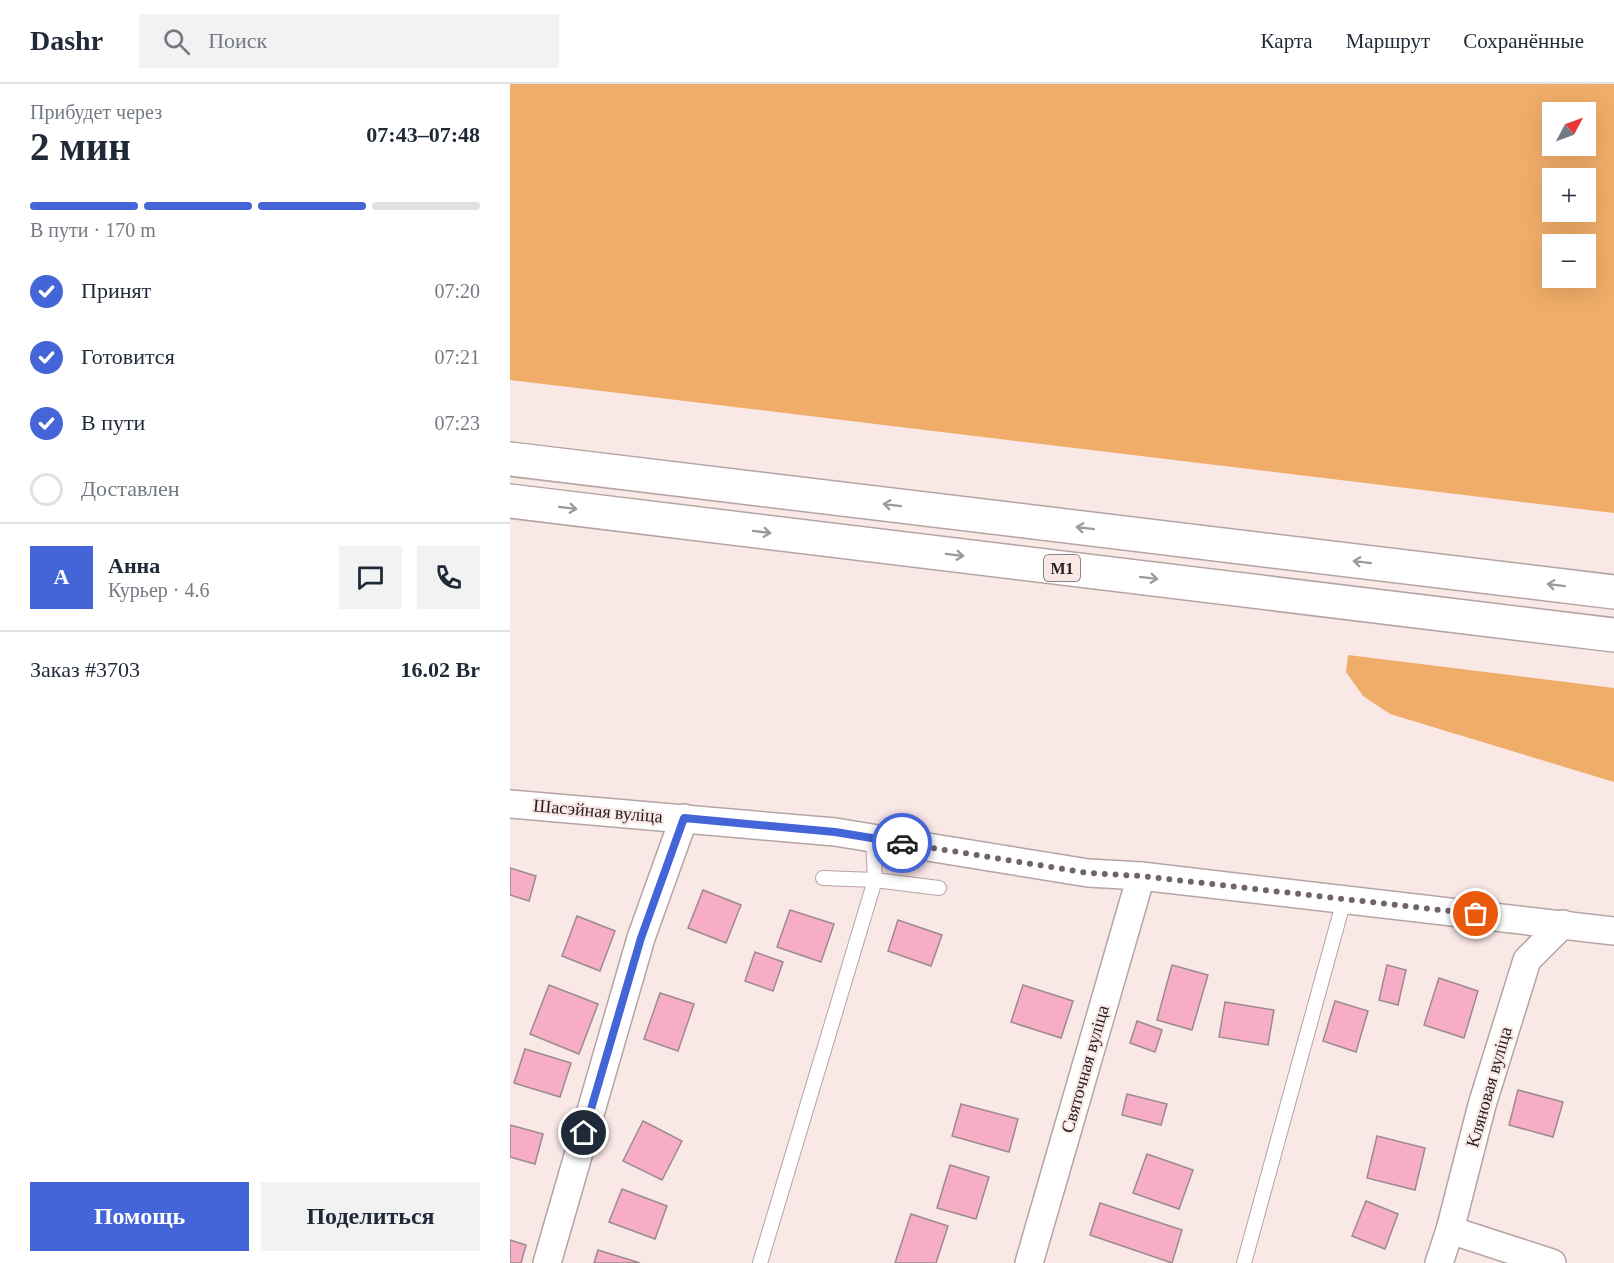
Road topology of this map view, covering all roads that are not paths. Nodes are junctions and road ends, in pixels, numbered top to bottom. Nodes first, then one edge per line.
1 (510, 459) edge
2 (510, 501) edge
3 (1614, 592) edge
4 (1614, 634) edge
5 (510, 804) edge
6 (684, 818) junction
7 (873, 839) junction
8 (1141, 876) junction
9 (823, 878) dead end
10 (875, 880) junction
11 (939, 888) dead end
12 (1344, 900) junction
13 (1563, 924) junction
14 (1614, 931) edge
15 (1450, 1230) junction
16 (547, 1263) edge
17 (760, 1263) edge
18 (1029, 1263) edge
19 (1244, 1263) edge
20 (1439, 1263) edge
21 (1552, 1263) edge

3 -> 1 highway
2 -> 4 highway, М1
5 - 6 street, Шасэйная вуліца
6 - 7 street, Шасэйная вуліца
6 - 16 street
7 - 8 street, Шасэйная вуліца
7 - 10 lane
8 - 12 street, Шасэйная вуліца
8 - 18 street, Святочная вуліца
9 - 10 lane
10 - 11 lane
10 - 17 lane
12 - 13 street, Шасэйная вуліца
12 - 19 lane
13 - 14 street, Шасэйная вуліца
13 - 15 street, Кляновая вуліца
15 - 20 street, Кляновая вуліца
15 - 21 street

